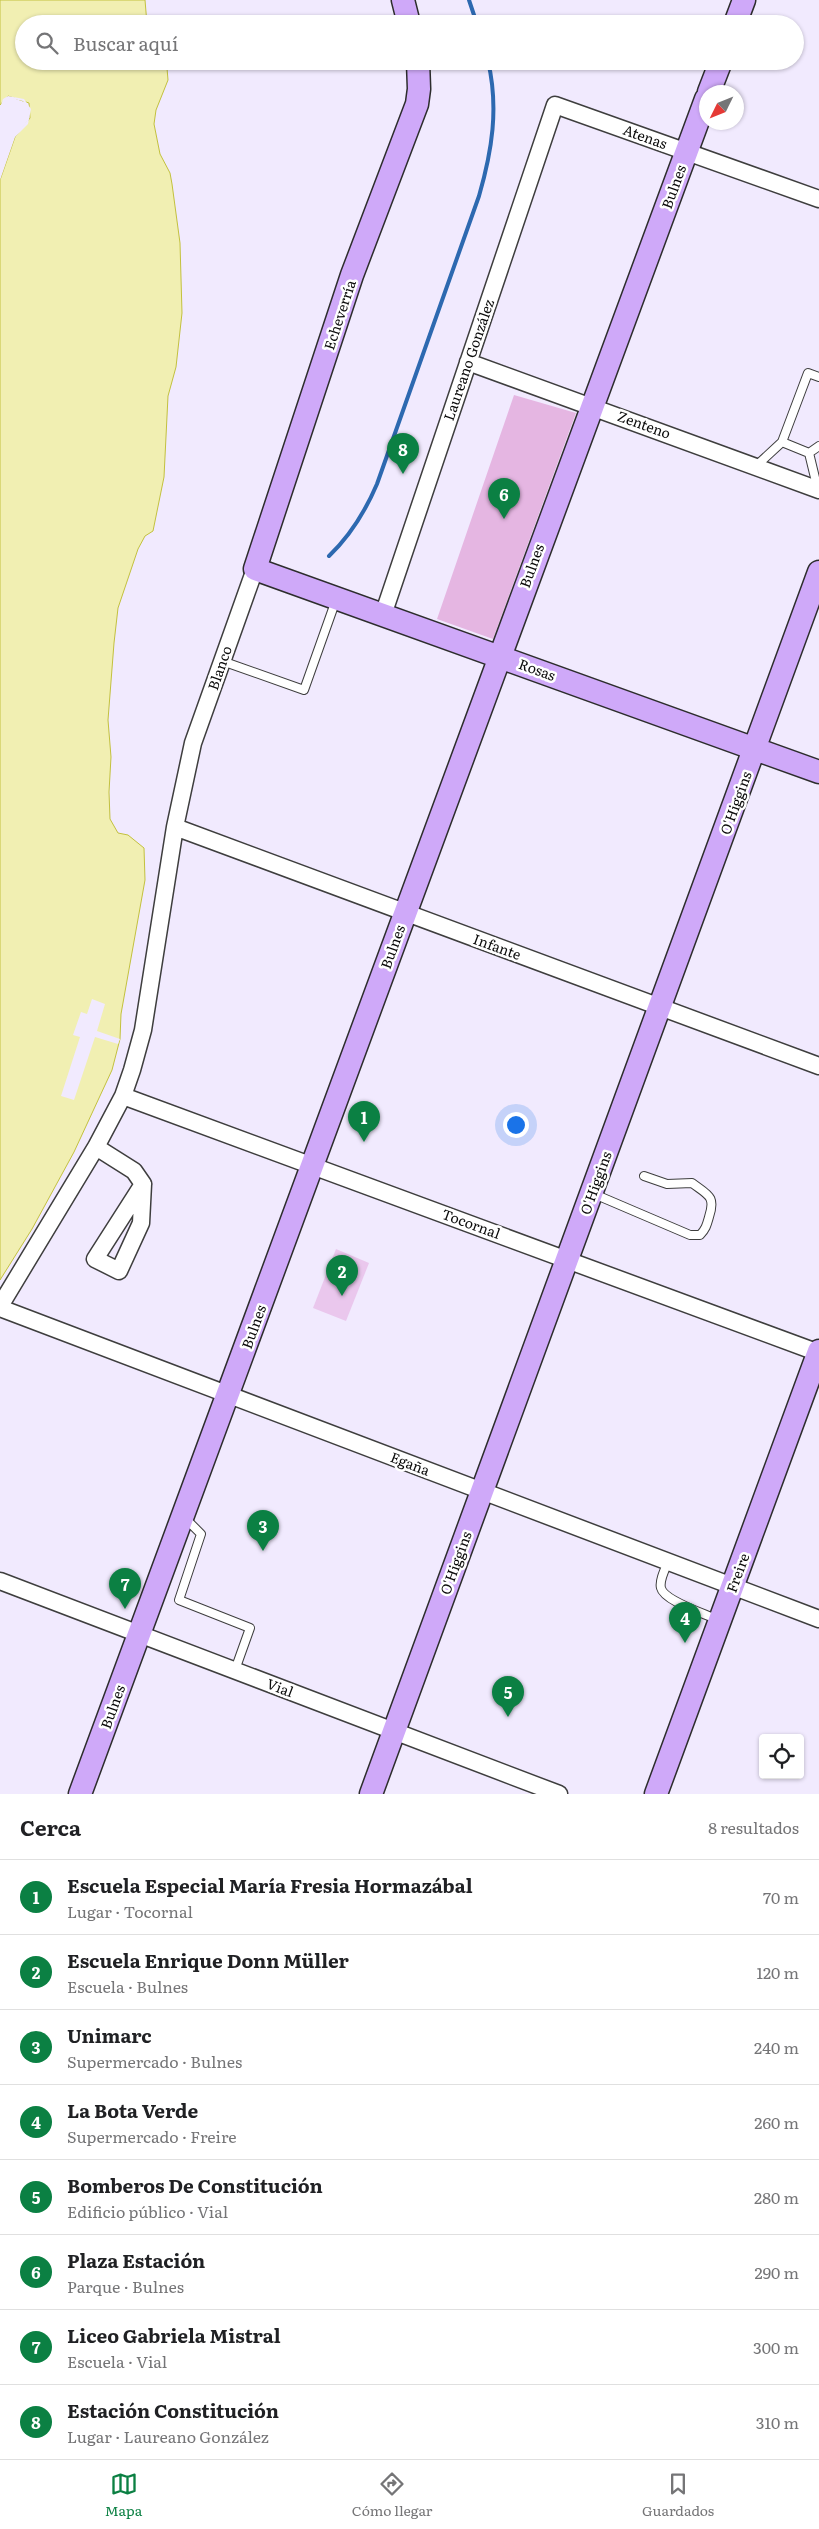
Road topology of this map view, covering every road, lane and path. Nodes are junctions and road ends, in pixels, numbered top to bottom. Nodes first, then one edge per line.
1 (404, 0) edge
2 (744, 0) edge
3 (407, 15) edge
4 (738, 15) edge
5 (418, 70) edge
6 (718, 70) edge
7 (712, 85) edge
8 (555, 105) joint
9 (699, 119) edge
10 (687, 153) junction
11 (819, 199) edge
12 (468, 362) junction
13 (819, 377) edge
14 (592, 406) junction
15 (782, 442) junction
16 (819, 446) edge
17 (809, 453) junction
18 (755, 467) junction
19 (819, 490) edge
20 (255, 569) junction
21 (819, 572) edge
22 (337, 598) junction
23 (383, 614) junction
24 (499, 656) junction
25 (222, 661) junction
26 (756, 749) junction
27 (819, 772) edge
28 (175, 827) junction
29 (405, 913) junction
30 (661, 1008) junction
31 (819, 1066) edge
32 (123, 1096) junction
33 (96, 1146) junction
34 (314, 1165) junction
35 (644, 1176) dead end
36 (143, 1184) junction
37 (593, 1193) junction
38 (568, 1260) junction
39 (0, 1307) edge
40 (819, 1352) edge
41 (228, 1395) junction
42 (482, 1492) junction
43 (183, 1517) junction
44 (668, 1562) junction
45 (0, 1581) edge
46 (732, 1587) junction
47 (720, 1620) junction
48 (819, 1620) edge
49 (140, 1634) junction
50 (235, 1670) junction
51 (394, 1731) junction
52 (80, 1794) edge
53 (371, 1794) edge
54 (559, 1794) edge
55 (656, 1794) edge

1 - 3 main road
2 - 4 main road
5 - 20 main road, Echeverría
6 - 7 main road
8 - 10 street, Atenas
8 - 12 street, Laureano González
9 - 10 main road, Bulnes
10 - 11 street, Atenas
10 - 14 main road, Bulnes
12 - 14 street, Zenteno
12 - 23 street, Laureano González
13 - 15 lane
14 - 18 street, Zenteno
14 - 24 main road, Bulnes
15 - 17 lane
15 - 18 lane
16 - 17 lane
17 - 19 lane
18 - 19 street, Zenteno
20 - 22 main road, Rosas
20 - 25 street, Blanco
21 - 26 main road, O'Higgins
22 - 23 main road, Rosas
22 - 25 lane
23 - 24 main road, Rosas
24 - 26 main road, Rosas
24 - 29 main road, Bulnes
25 - 28 street, Blanco
26 - 27 main road, Rosas
26 - 30 main road, O'Higgins
28 - 29 street, Infante
28 - 32 street, Blanco
29 - 30 street, Infante
29 - 34 main road, Bulnes
30 - 31 street, Infante
30 - 37 main road, O'Higgins
32 - 33 street, Blanco
32 - 34 street, Tocornal
33 - 36 street
33 - 39 street, Blanco
34 - 38 street, Tocornal
34 - 41 main road, Bulnes
35 - 37 lane
36 - 36 street
37 - 38 main road, O'Higgins
38 - 40 street, Tocornal
38 - 42 main road, O'Higgins
39 - 41 street, Egaña
40 - 46 main road, Freire
41 - 42 street, Egaña
41 - 43 main road, Bulnes
42 - 44 street, Egaña
42 - 51 main road, O'Higgins
43 - 49 main road, Bulnes
43 - 50 lane
44 - 46 street, Egaña
44 - 47 lane
45 - 49 street, Vial
46 - 47 main road, Freire
46 - 48 street, Egaña
47 - 55 main road, Freire
49 - 50 street, Vial
49 - 52 main road, Bulnes
50 - 51 street, Vial
51 - 53 main road, O'Higgins
51 - 54 street, Vial

